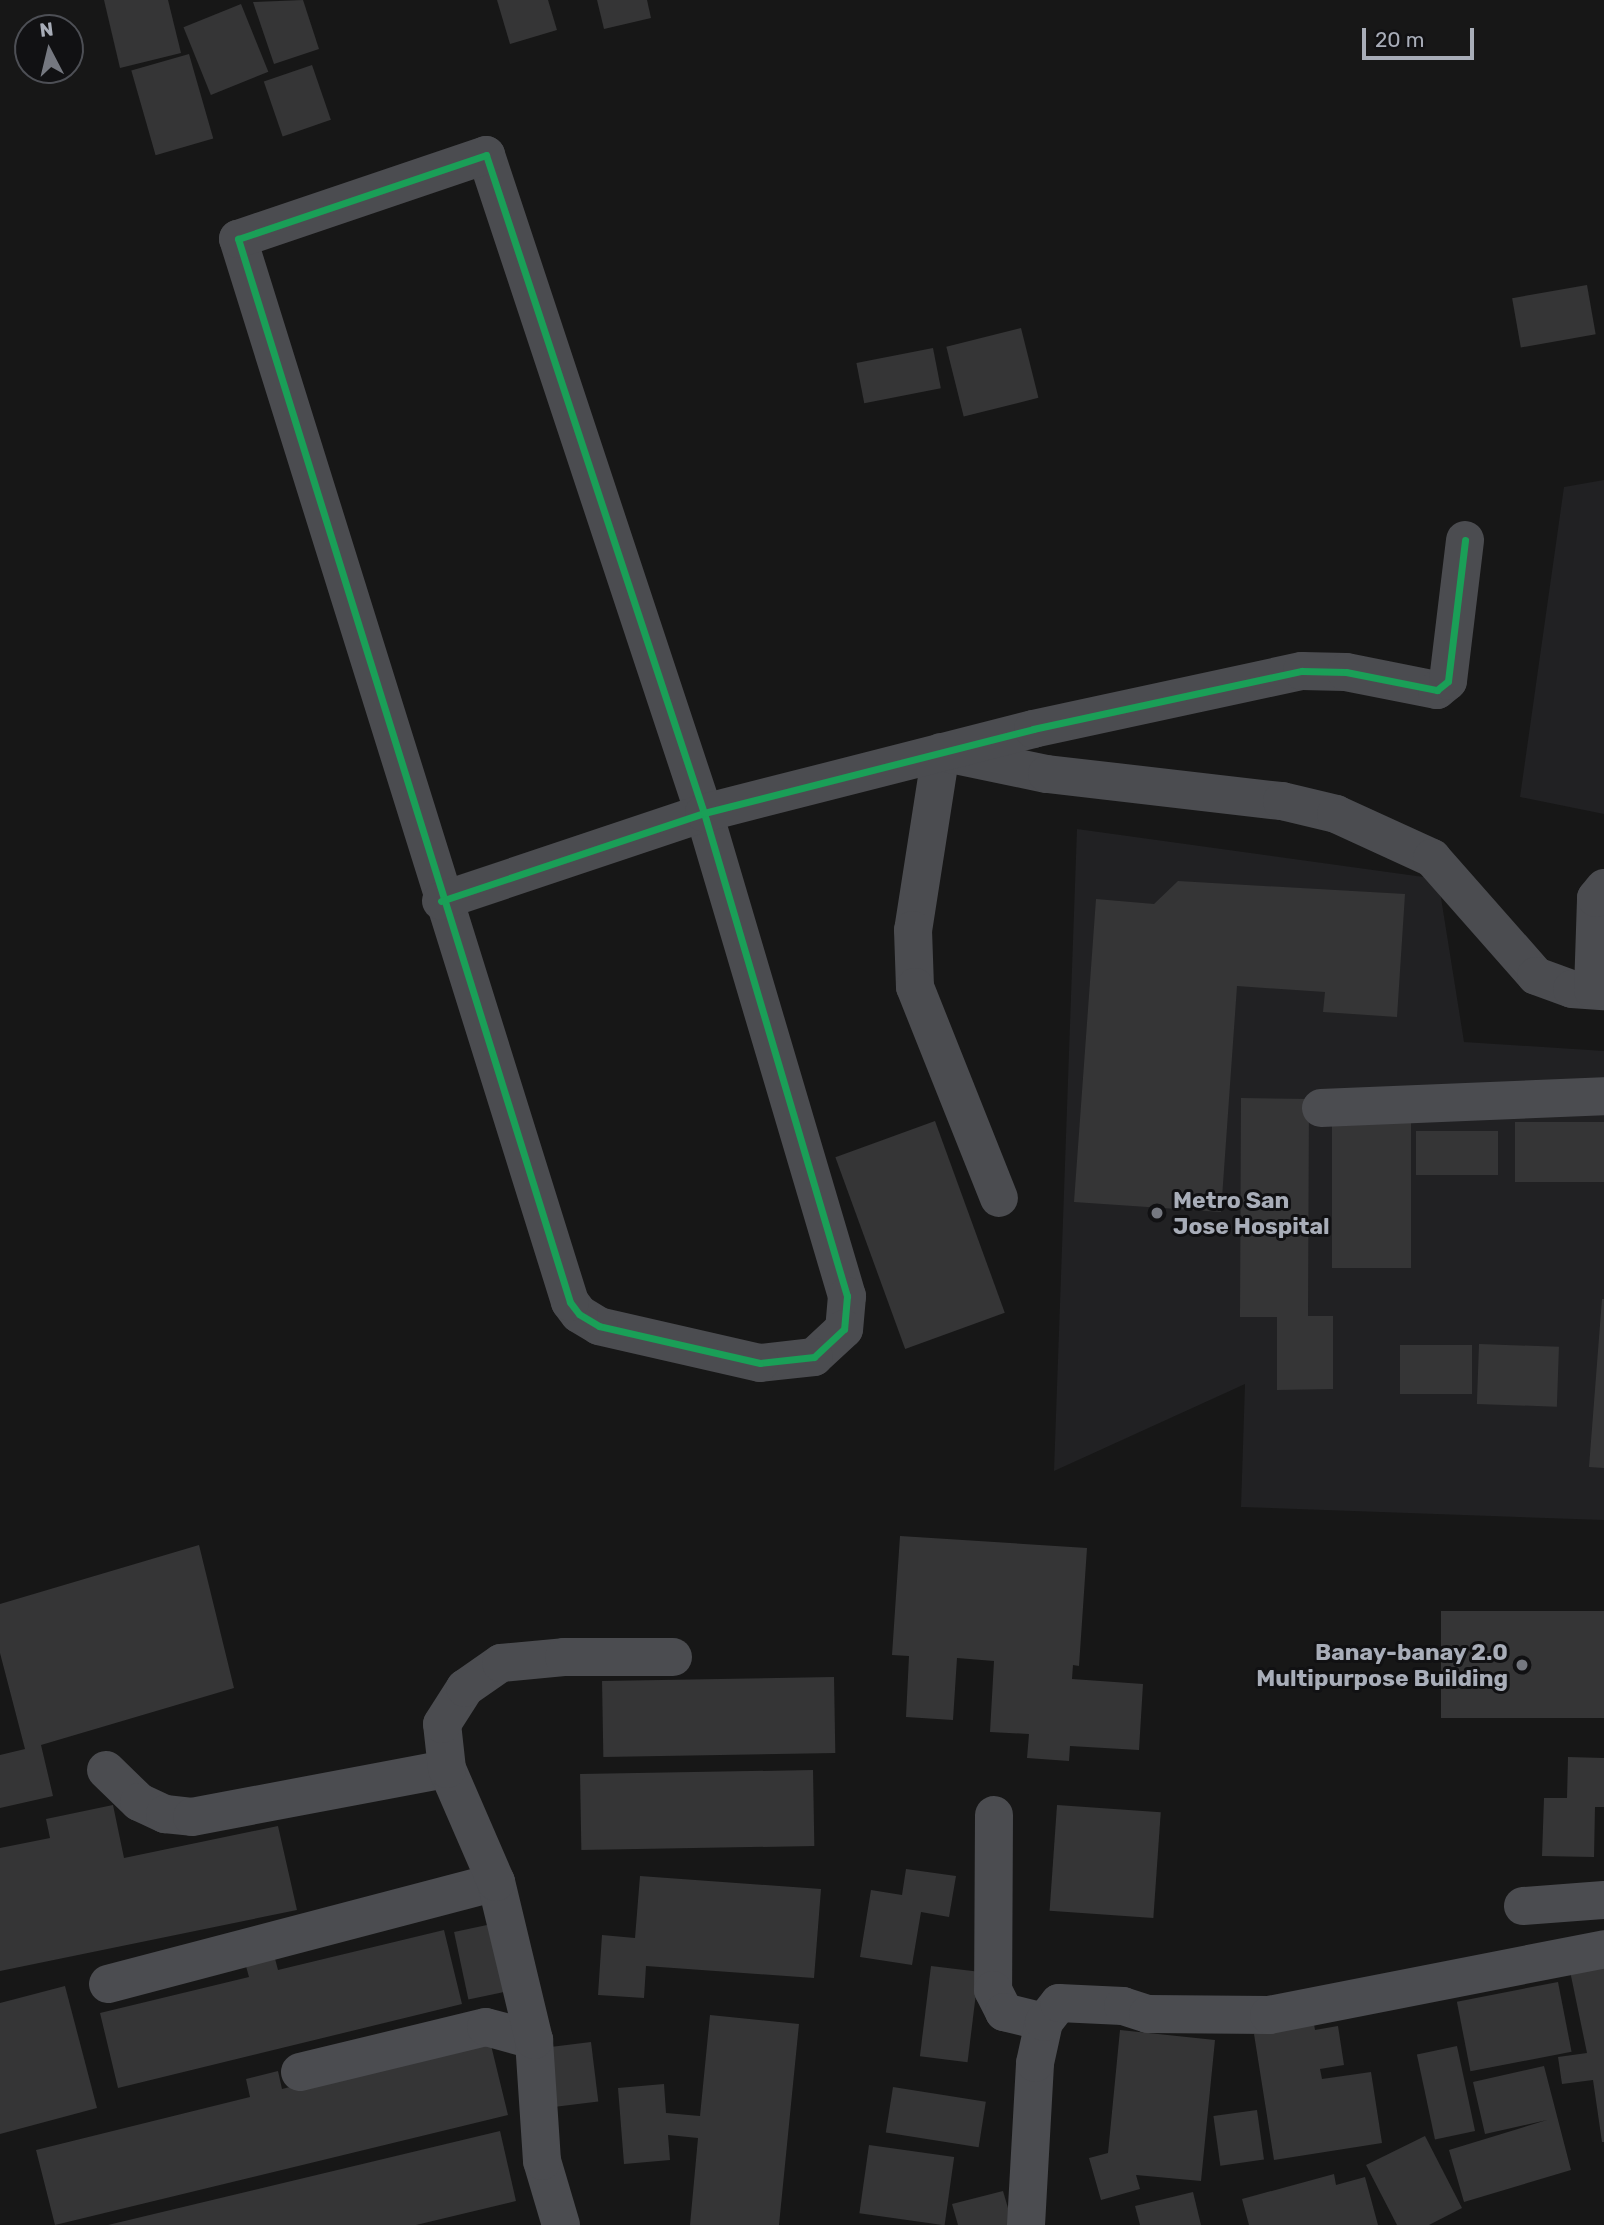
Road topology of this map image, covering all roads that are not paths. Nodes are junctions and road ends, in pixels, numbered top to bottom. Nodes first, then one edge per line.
1 (1465, 540) dead end
2 (941, 752) junction
3 (704, 813) junction
4 (1604, 888) edge
5 (441, 901) junction
6 (1598, 991) edge
7 (1604, 1096) edge
8 (1321, 1108) dead end
9 (999, 1198) dead end
10 (673, 1657) dead end
11 (447, 1769) junction
12 (106, 1770) dead end
13 (994, 1815) dead end
14 (496, 1882) junction
15 (1604, 1900) edge
16 (1523, 1906) dead end
17 (1604, 1949) edge
18 (108, 1984) dead end
19 (1044, 2022) junction
20 (534, 2040) junction
21 (300, 2072) dead end
22 (561, 2225) edge
23 (1026, 2225) edge

1 - 2 street
2 - 3 street
2 - 6 street
2 - 9 street
3 - 5 street
3 - 5 street
3 - 5 street
4 - 6 street
7 - 8 street
10 - 11 street
11 - 12 street
11 - 14 street
13 - 19 street
14 - 18 street
14 - 20 street
15 - 16 street
17 - 19 street
19 - 23 street
20 - 21 street
20 - 22 street

